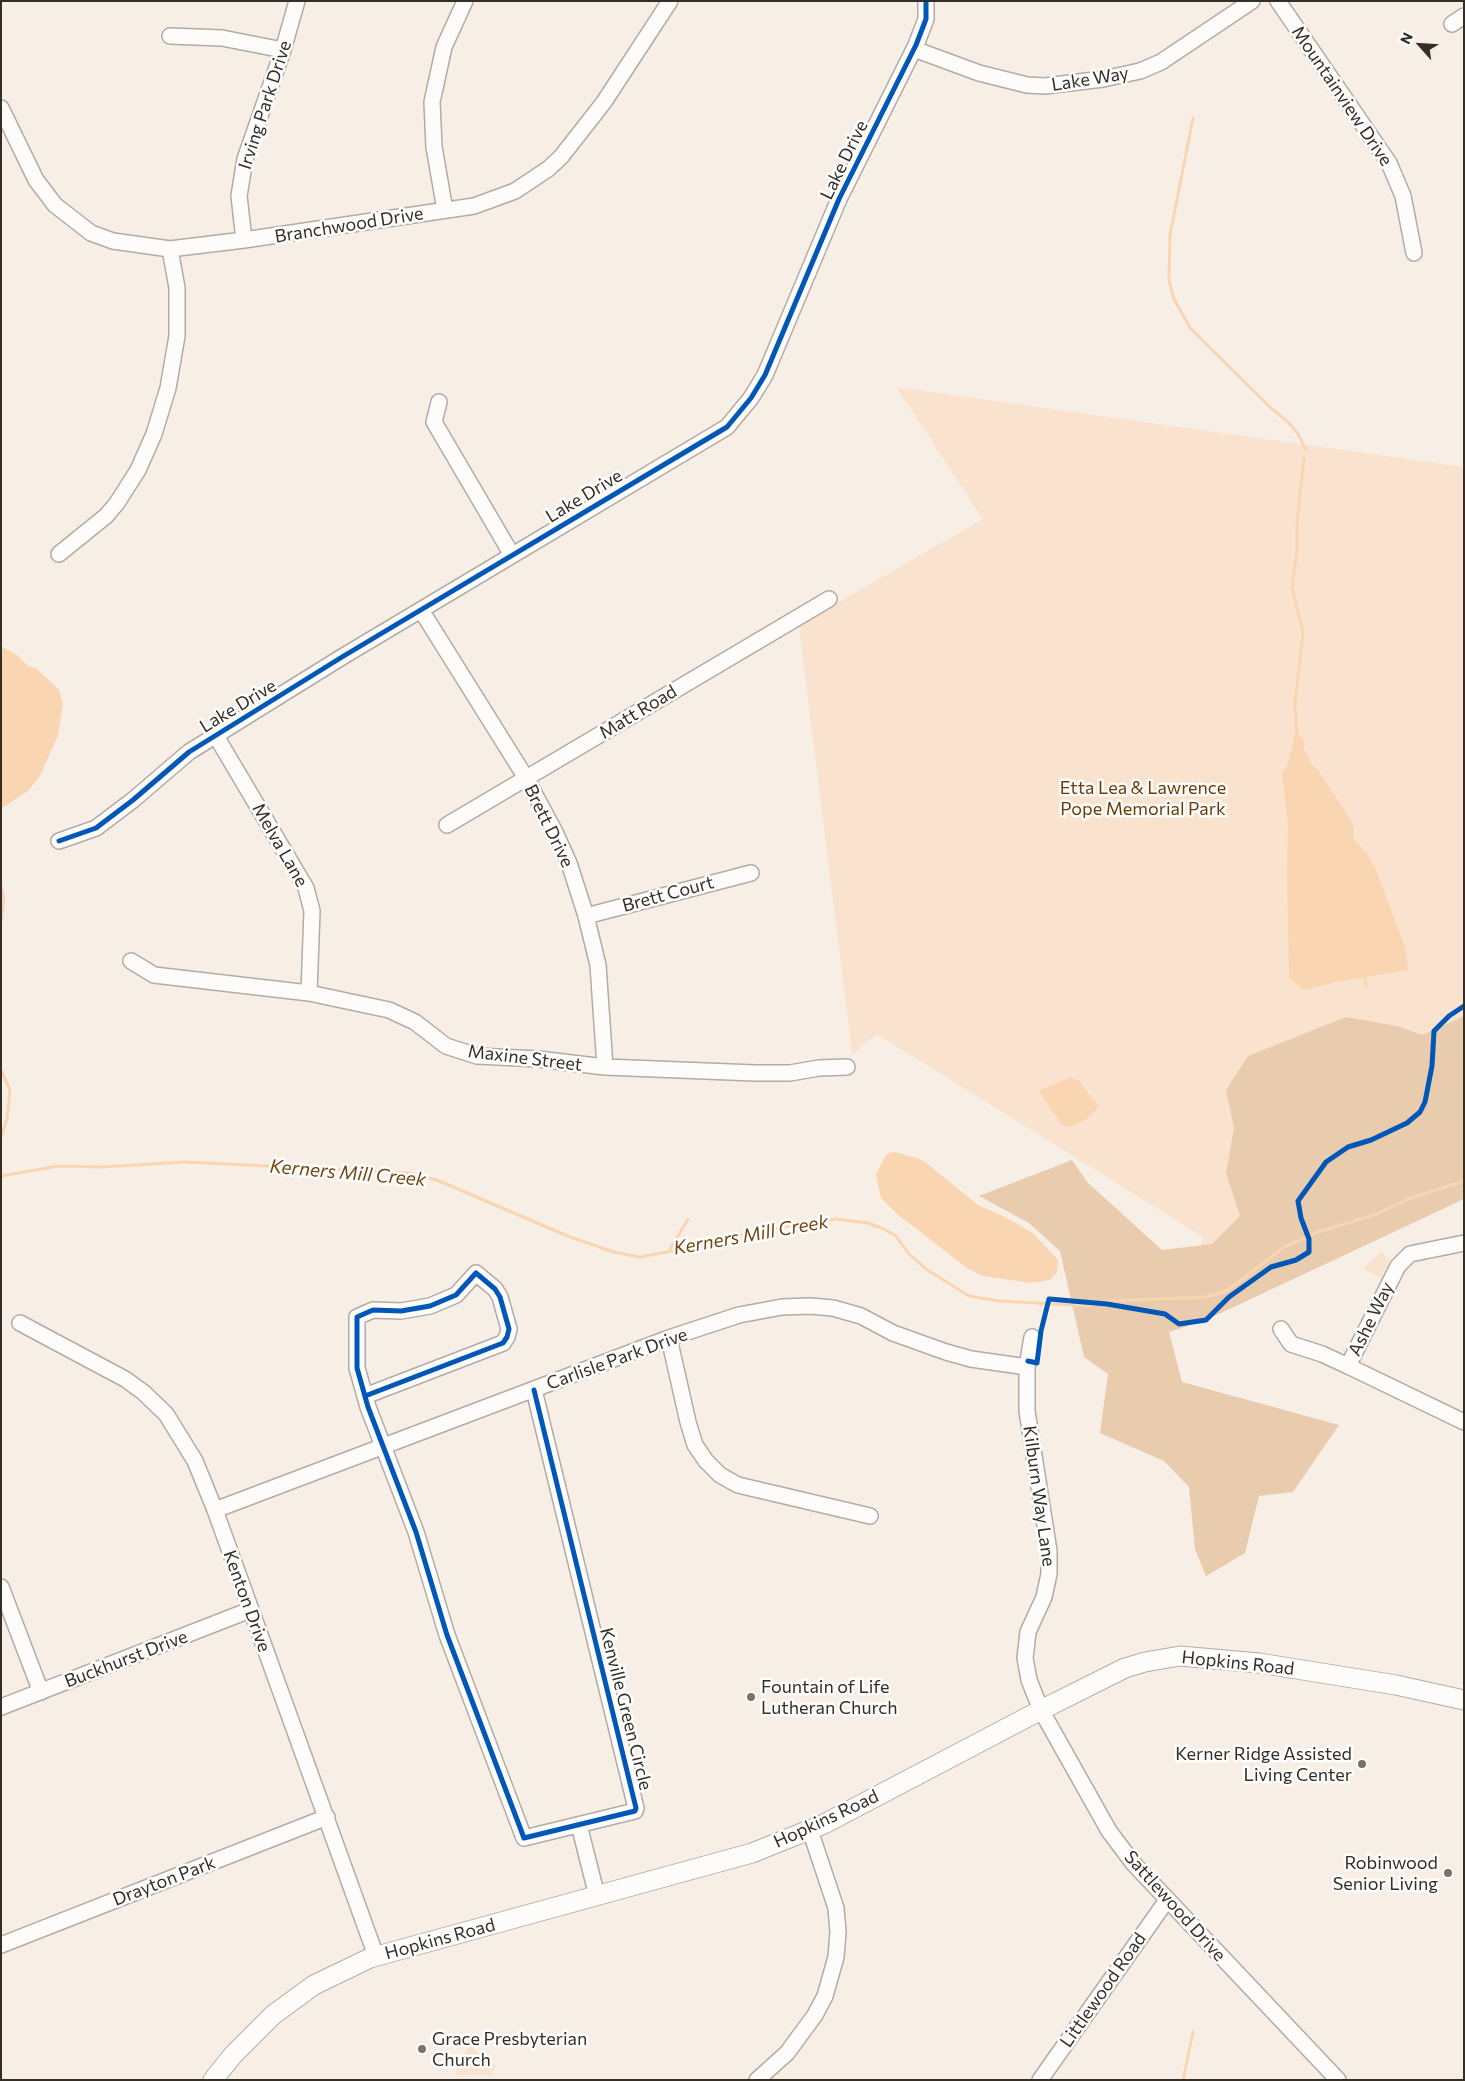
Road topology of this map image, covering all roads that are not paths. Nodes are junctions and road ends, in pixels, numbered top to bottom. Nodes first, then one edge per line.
1 (296, 1) edge
2 (464, 1) edge
3 (670, 1) edge
4 (926, 1) edge
5 (1252, 1) edge
6 (1278, 1) edge
7 (170, 36) dead end
8 (914, 49) junction
9 (283, 50) junction
10 (1, 108) edge
11 (445, 210) junction
12 (244, 240) junction
13 (170, 249) junction
14 (1414, 253) dead end
15 (439, 402) dead end
16 (59, 554) dead end
17 (512, 555) junction
18 (829, 599) dead end
19 (421, 610) junction
20 (216, 736) junction
21 (526, 778) junction
22 (447, 825) dead end
23 (59, 841) dead end
24 (751, 873) dead end
25 (586, 916) junction
26 (130, 961) dead end
27 (309, 993) junction
28 (605, 1067) junction
29 (847, 1067) dead end
30 (1464, 1243) edge
31 (20, 1323) dead end
32 (1281, 1328) dead end
33 (1032, 1337) dead end
34 (669, 1338) junction
35 (1348, 1366) junction
36 (1028, 1367) junction
37 (534, 1390) junction
38 (365, 1396) junction
39 (1464, 1422) edge
40 (384, 1446) junction
41 (215, 1510) junction
42 (870, 1516) dead end
43 (1, 1587) edge
44 (250, 1610) junction
45 (41, 1692) junction
46 (1464, 1700) edge
47 (1, 1707) edge
48 (1041, 1710) junction
49 (327, 1818) junction
50 (579, 1825) junction
51 (810, 1830) junction
52 (597, 1896) junction
53 (1167, 1900) junction
54 (1, 1945) edge
55 (376, 1956) junction
56 (213, 2080) edge
57 (757, 2080) edge
58 (1040, 2080) edge
59 (1338, 2080) edge

1 - 9 street, Irving Park Drive
2 - 11 street
3 - 11 street, Branchwood Drive
4 - 8 street, Lake Drive
5 - 8 street, Lake Way
6 - 14 street, Mountainview Drive
7 - 9 street
8 - 17 street, Lake Drive
9 - 12 street, Irving Park Drive
10 - 13 street, Branchwood Drive
11 - 12 street, Branchwood Drive
12 - 13 street, Branchwood Drive
13 - 16 street
15 - 17 street
17 - 19 street, Lake Drive
18 - 21 street, Matt Road
19 - 20 street, Lake Drive
19 - 21 street, Brett Drive
20 - 23 street, Lake Drive
20 - 27 street, Melva Lane
21 - 22 street, Matt Road
21 - 25 street, Brett Drive
24 - 25 street, Brett Court
25 - 28 street, Brett Drive
26 - 27 street, Maxine Street
27 - 28 street, Maxine Street
28 - 29 street, Maxine Street
30 - 35 street, Ashe Way
31 - 41 street, Kenton Drive
32 - 35 street, Ashe Way
33 - 36 street, Kilburn Way Lane
34 - 36 street, Carlisle Park Drive
34 - 37 street, Carlisle Park Drive
34 - 42 street
35 - 39 street
36 - 48 street, Kilburn Way Lane
37 - 40 street, Carlisle Park Drive
37 - 50 street, Kenville Green Circle
38 - 38 street
38 - 40 street
40 - 41 street, Carlisle Park Drive
40 - 50 street, Kenville Green Circle
41 - 44 street, Kenton Drive
43 - 45 street
44 - 45 street, Buckhurst Drive
44 - 49 street, Kenton Drive
45 - 47 street, Buckhurst Drive
46 - 48 main road, Hopkins Road
48 - 51 main road, Hopkins Road
48 - 53 street, Sattlewood Drive
49 - 54 street, Drayton Park
49 - 55 street, Kenton Drive
50 - 52 street
51 - 52 main road, Hopkins Road
51 - 57 street
52 - 55 main road, Hopkins Road
53 - 58 street, Littlewood Road
53 - 59 street, Sattlewood Drive
55 - 56 main road, Hopkins Road

